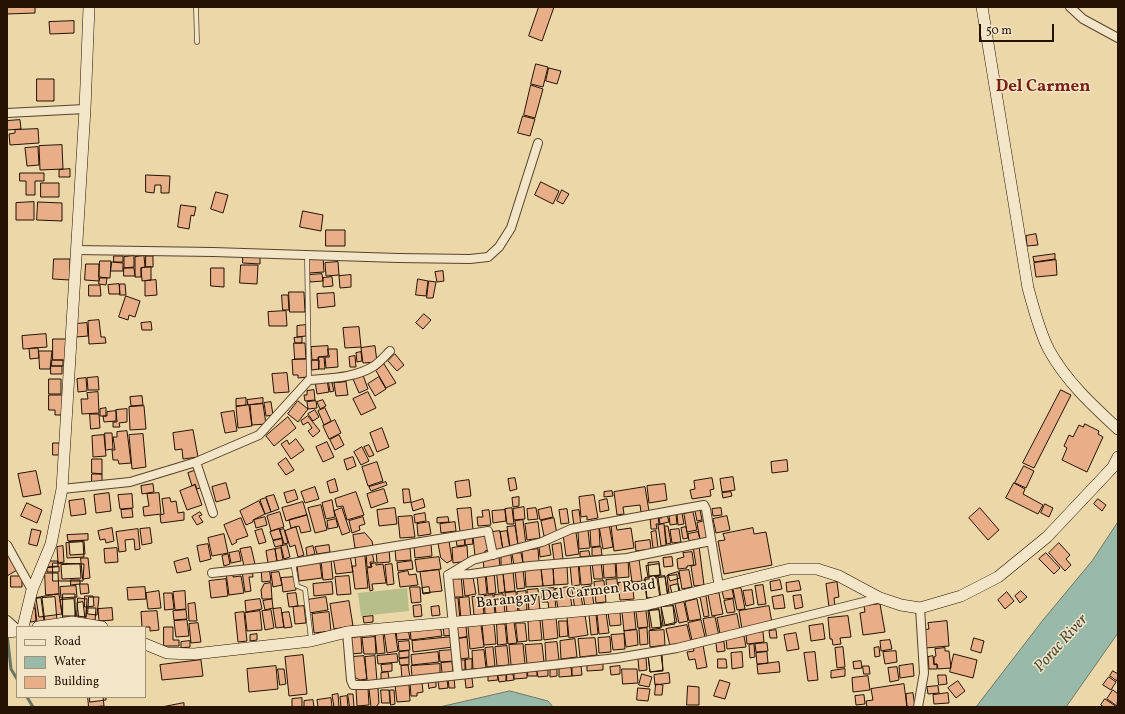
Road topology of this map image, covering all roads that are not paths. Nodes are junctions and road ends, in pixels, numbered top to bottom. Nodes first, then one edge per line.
1 (89, 7) edge
2 (196, 7) edge
3 (982, 7) edge
4 (1070, 7) edge
5 (1118, 38) edge
6 (197, 42) dead end
7 (85, 109) junction
8 (7, 112) edge
9 (538, 143) dead end
10 (76, 250) junction
11 (307, 255) junction
12 (390, 351) dead end
13 (309, 380) junction
14 (1118, 429) edge
15 (1118, 457) edge
16 (196, 462) junction
17 (62, 489) junction
18 (213, 513) dead end
19 (711, 541) junction
20 (7, 545) edge
21 (494, 555) junction
22 (293, 562) junction
23 (212, 572) dead end
24 (448, 575) junction
25 (719, 586) junction
26 (32, 590) junction
27 (880, 598) junction
28 (920, 608) junction
29 (452, 623) junction
30 (45, 626) edge
31 (96, 626) edge
32 (14, 627) edge
33 (348, 632) junction
34 (312, 641) junction
35 (146, 644) edge
36 (458, 675) junction
37 (918, 707) edge

1 - 7 street
2 - 6 lane
3 - 14 street
4 - 5 street
7 - 8 street
7 - 10 street
9 - 11 street
10 - 11 street
10 - 17 street
11 - 13 lane
12 - 13 street
13 - 16 street
15 - 28 street, Barangay Del Carmen Road
16 - 17 street
16 - 18 street
17 - 26 street
19 - 21 street
19 - 24 street
19 - 25 street
20 - 26 street
21 - 22 street
21 - 24 street
22 - 23 street
22 - 34 lane
24 - 29 street
25 - 27 street, Barangay Del Carmen Road
25 - 29 street, Barangay Del Carmen Road
26 - 32 street
27 - 28 street, Barangay Del Carmen Road
27 - 36 street
28 - 37 street
29 - 33 street, Barangay Del Carmen Road
29 - 36 street
30 - 31 street
33 - 34 street, Barangay Del Carmen Road
33 - 36 street
34 - 35 street, Barangay Del Carmen Road

